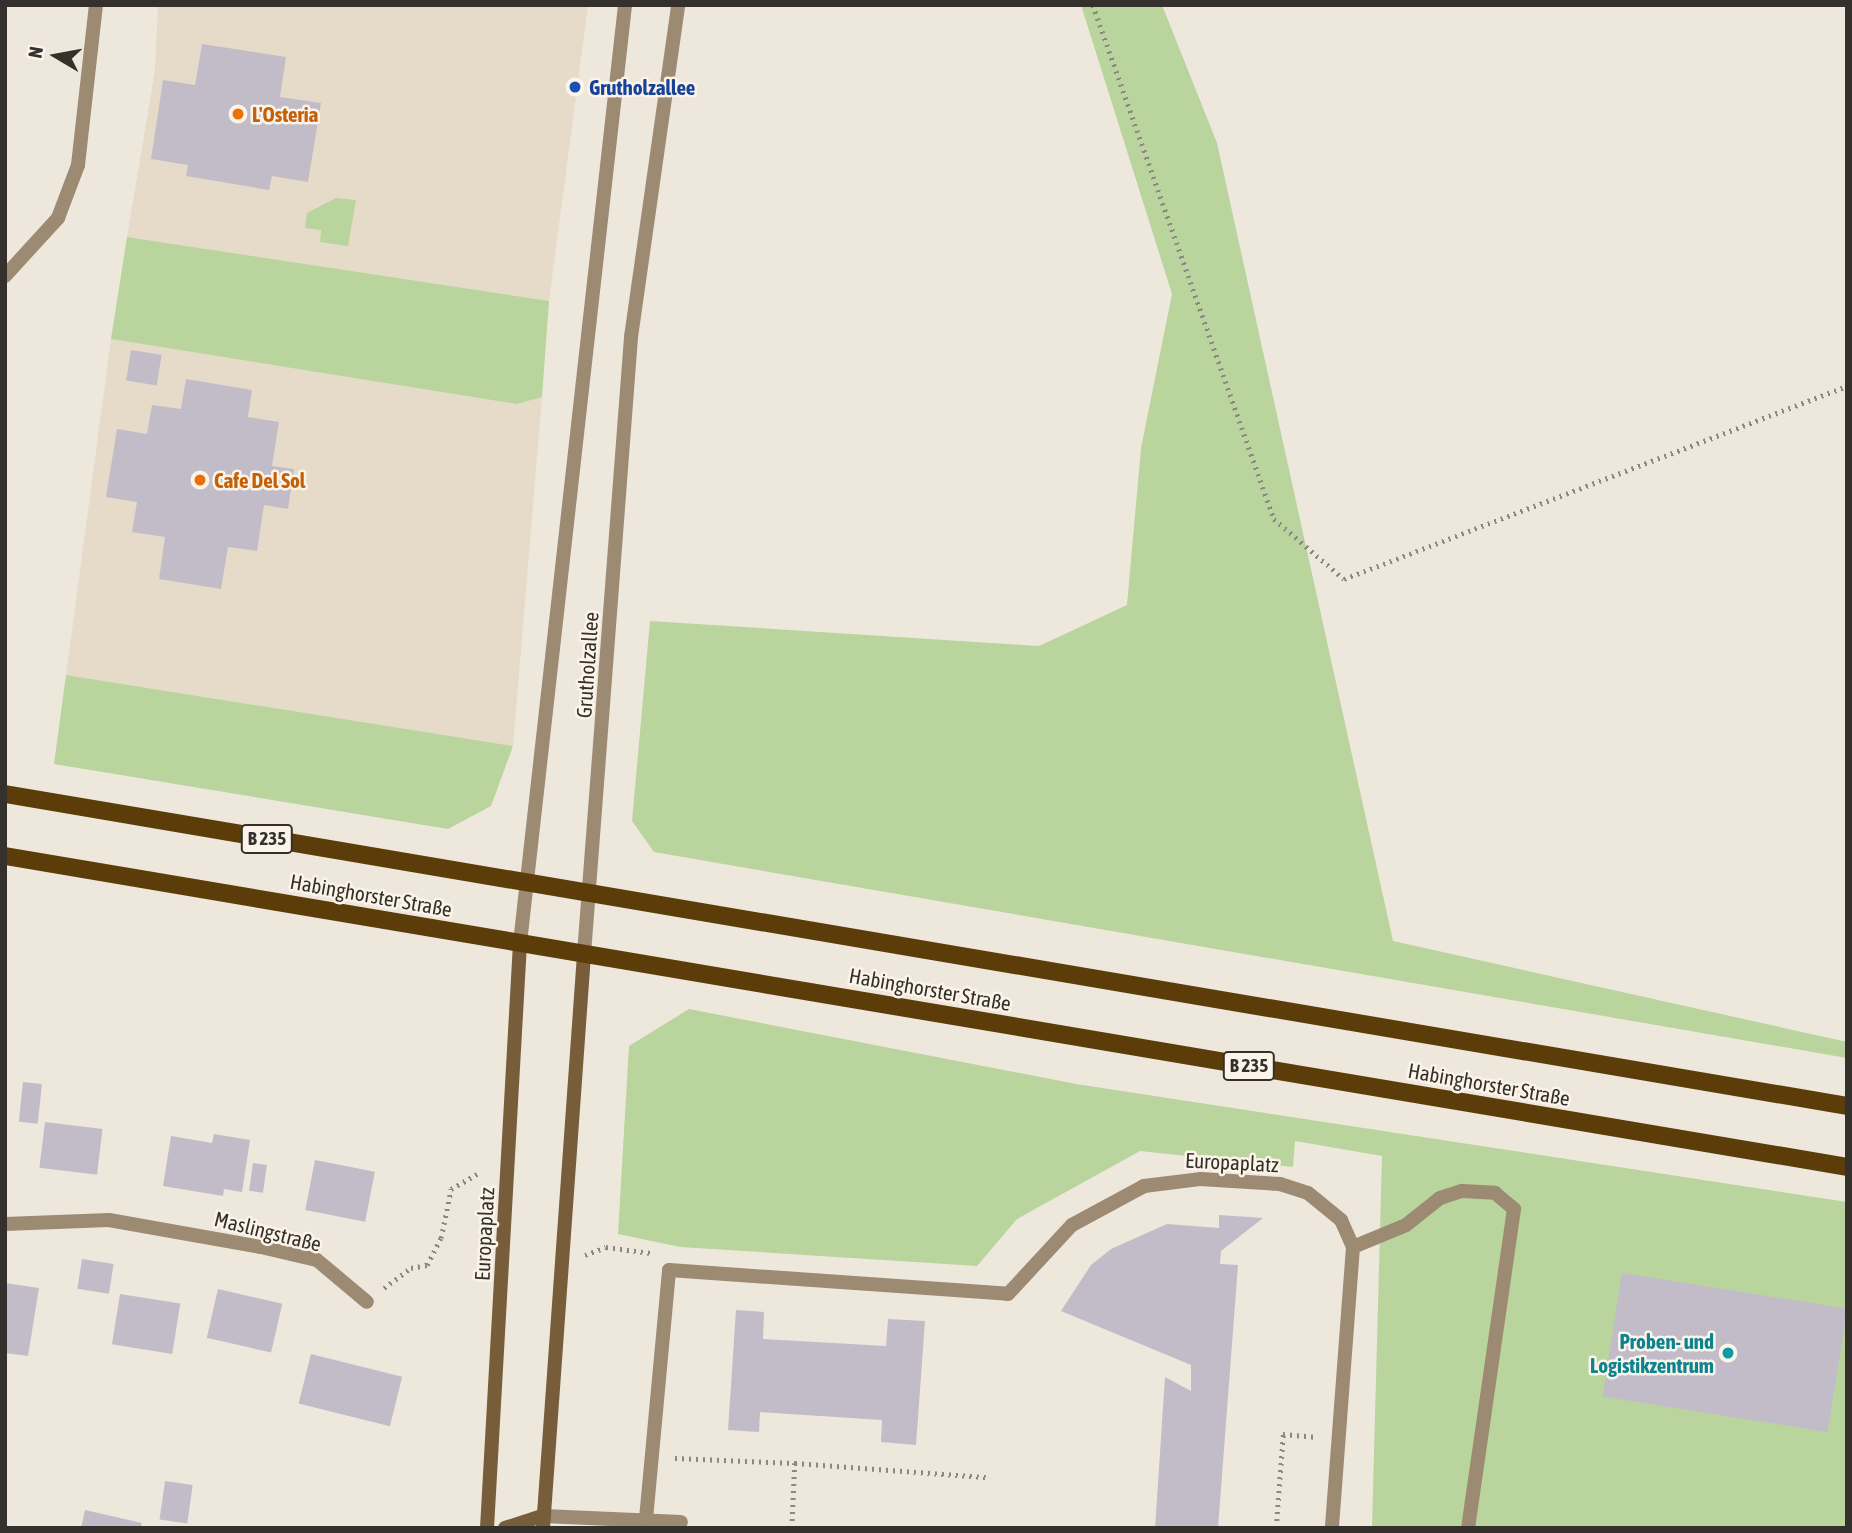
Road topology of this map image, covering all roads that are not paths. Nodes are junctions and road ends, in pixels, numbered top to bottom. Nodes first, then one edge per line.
1 (96, 5) edge
2 (625, 5) edge
3 (678, 7) edge
4 (5, 276) edge
5 (5, 794) edge
6 (5, 856) edge
7 (528, 885) junction
8 (590, 895) junction
9 (520, 943) junction
10 (584, 954) junction
11 (1847, 1105) edge
12 (1847, 1167) edge
13 (5, 1224) edge
14 (1353, 1247) junction
15 (367, 1301) road end
16 (646, 1519) junction
17 (543, 1522) edge
18 (681, 1522) dead end
19 (487, 1528) edge
20 (505, 1528) edge
21 (1332, 1528) edge
22 (1468, 1528) edge

1 - 4 street
2 - 7 street, Grutholzallee
3 - 8 street, Grutholzallee
5 - 7 main road, Habinghorster Straße / B 235
6 - 9 main road, Habinghorster Straße / B 235
7 - 8 main road, Habinghorster Straße / B 235
7 - 9 street, Grutholzallee
8 - 10 street, Grutholzallee
8 - 11 main road, Habinghorster Straße / B 235
9 - 10 main road, Habinghorster Straße / B 235
9 - 19 street, Europaplatz
10 - 12 main road, Habinghorster Straße / B 235
10 - 17 street
13 - 15 street, Maslingstraße
14 - 16 street, Europaplatz
14 - 21 street
14 - 22 street
16 - 17 street
16 - 18 street
17 - 20 street

